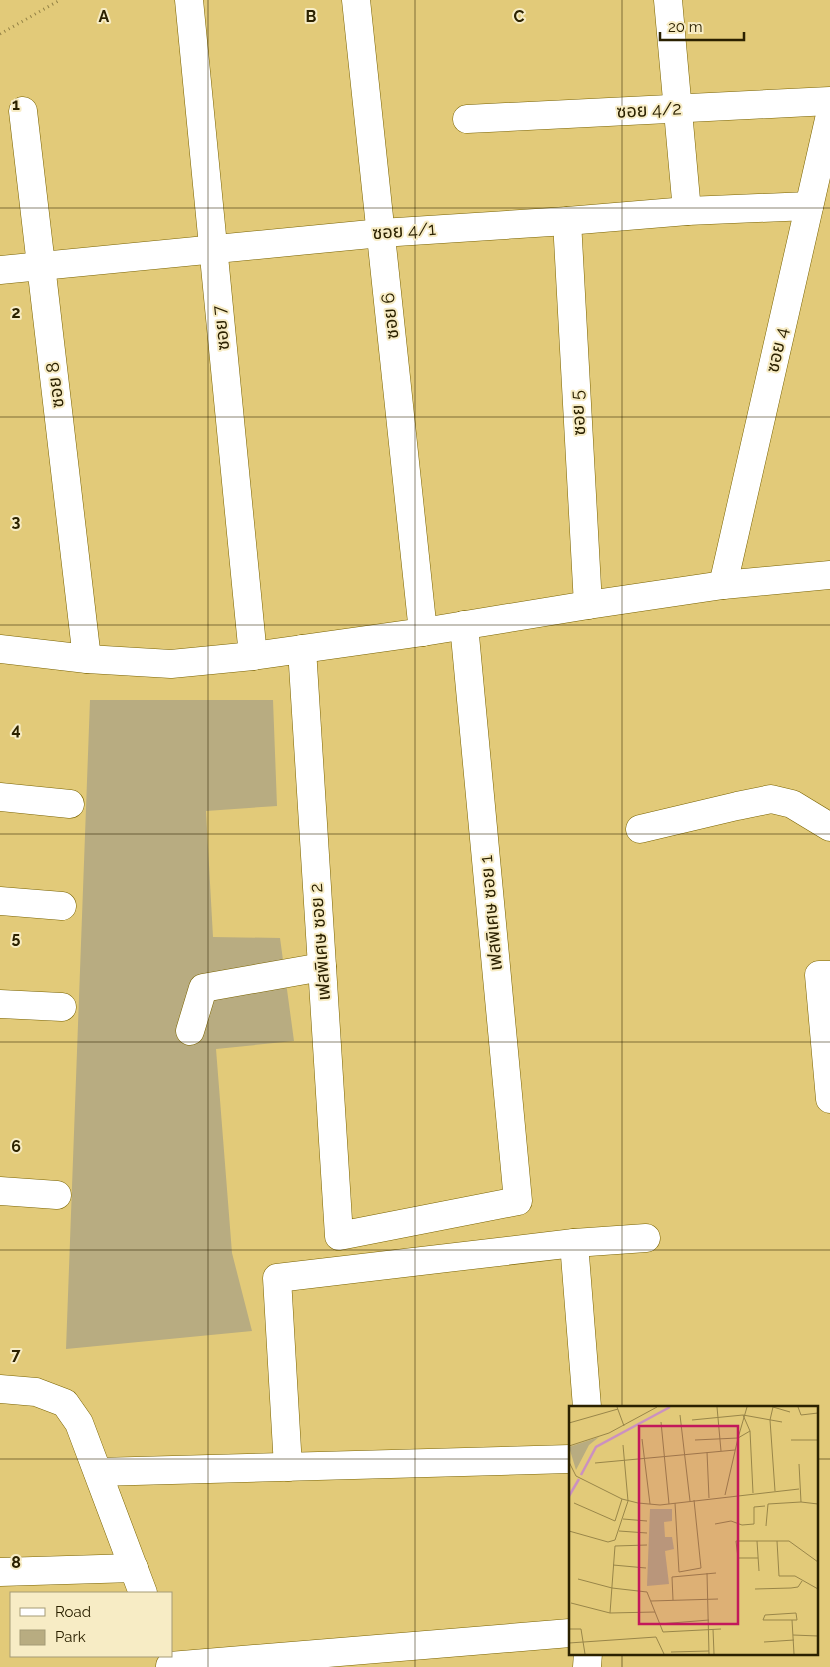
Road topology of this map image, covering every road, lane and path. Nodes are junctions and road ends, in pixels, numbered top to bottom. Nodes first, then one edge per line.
1 (60, 0) edge
2 (189, 0) edge
3 (356, 0) edge
4 (668, 0) edge
5 (0, 34) edge
6 (830, 101) edge
7 (678, 109) junction
8 (24, 111) dead end
9 (830, 115) edge
10 (467, 119) dead end
11 (809, 206) junction
12 (687, 211) junction
13 (567, 221) junction
14 (381, 232) junction
15 (213, 249) junction
16 (42, 266) junction
17 (0, 270) edge
18 (830, 575) edge
19 (723, 585) junction
20 (588, 605) junction
21 (464, 625) junction
22 (424, 632) junction
23 (0, 649) edge
24 (302, 649) junction
25 (253, 656) junction
26 (87, 659) junction
27 (0, 797) edge
28 (70, 804) dead end
29 (830, 827) edge
30 (640, 829) dead end
31 (0, 901) edge
32 (62, 906) dead end
33 (322, 967) junction
34 (824, 975) edge
35 (0, 1004) edge
36 (62, 1007) dead end
37 (190, 1031) dead end
38 (830, 1099) edge
39 (0, 1191) edge
40 (57, 1196) dead end
41 (339, 1236) joint
42 (646, 1238) dead end
43 (574, 1243) junction
44 (0, 1389) edge
45 (587, 1406) edge
46 (569, 1459) edge
47 (288, 1467) junction
48 (98, 1472) junction
49 (0, 1572) edge
50 (139, 1581) edge
51 (569, 1633) edge
52 (588, 1654) edge
53 (170, 1667) edge
54 (587, 1667) edge

1 - 5 path
2 - 15 street, ซอย 7
3 - 14 street, ซอย 6
4 - 7 street
6 - 7 street, ซอย 4/2
7 - 10 street, ซอย 4/2
7 - 12 street
8 - 16 street, ซอย 8
9 - 11 street, ซอย 4
11 - 12 street, ซอย 4/1
11 - 19 street, ซอย 4
12 - 13 street, ซอย 4/1
13 - 14 street, ซอย 4/1
13 - 20 street, ซอย 5
14 - 15 street, ซอย 4/1
14 - 22 street, ซอย 6
15 - 16 street, ซอย 4/1
15 - 25 street, ซอย 7
16 - 17 street, ซอย 4/1
16 - 26 street, ซอย 8
18 - 19 street
19 - 20 street
20 - 21 street
21 - 22 street
21 - 41 street, เฟสพิเศษ ซอย 1
22 - 24 street
23 - 26 street
24 - 25 street
24 - 33 street, เฟสพิเศษ ซอย 2
25 - 26 street
27 - 28 street
29 - 30 street
31 - 32 street
33 - 37 street
33 - 41 street, เฟสพิเศษ ซอย 2
34 - 38 street
35 - 36 street
39 - 40 street
42 - 43 street
43 - 45 street
43 - 47 street
44 - 48 street
46 - 47 street
47 - 48 street
48 - 50 street
49 - 50 street
51 - 53 street
52 - 54 street

